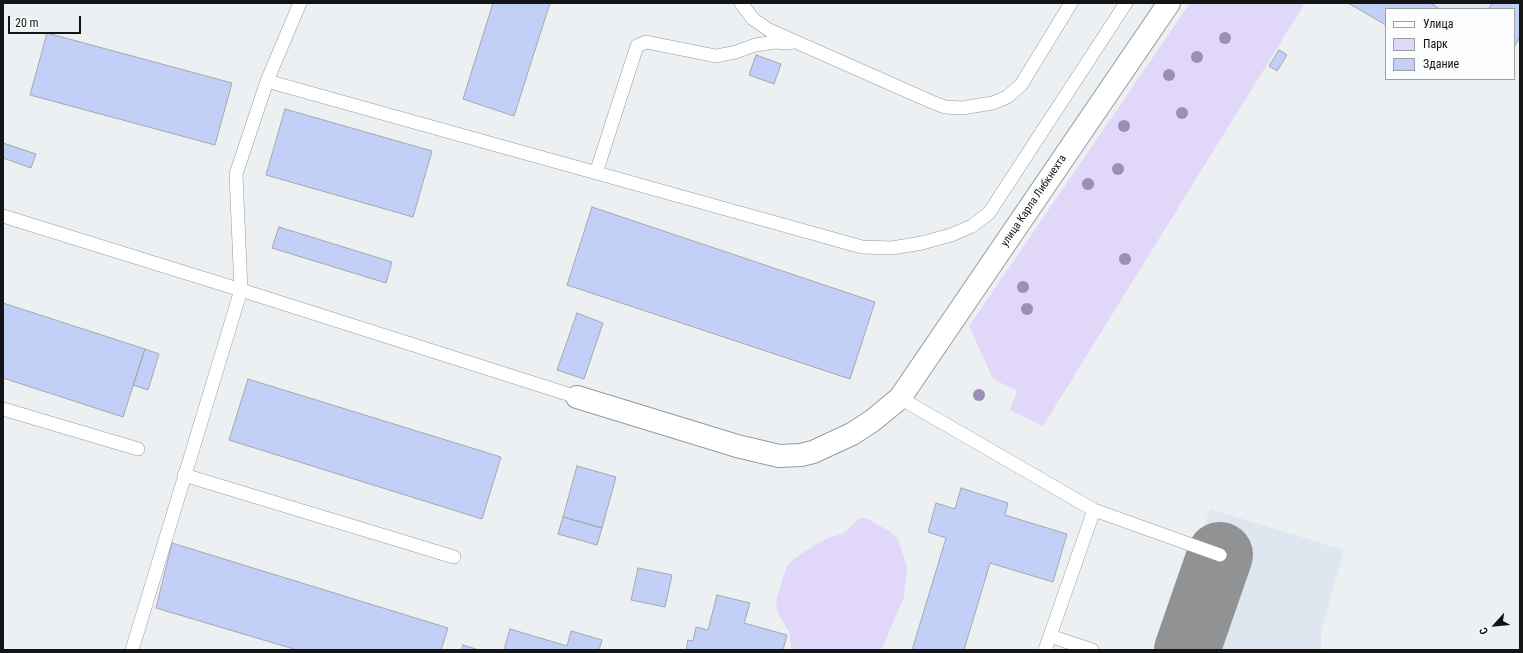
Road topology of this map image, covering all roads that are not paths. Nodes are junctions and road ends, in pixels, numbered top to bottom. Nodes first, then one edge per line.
1 (300, 3) edge
2 (741, 3) edge
3 (1071, 3) edge
4 (1126, 3) edge
5 (1169, 3) edge
6 (800, 43) junction
7 (267, 81) junction
8 (596, 173) junction
9 (3, 216) edge
10 (242, 290) junction
11 (577, 397) joint
12 (900, 398) junction
13 (3, 409) edge
14 (138, 449) dead end
15 (184, 475) junction
16 (1094, 510) junction
17 (1220, 555) dead end
18 (454, 557) dead end
19 (1050, 636) junction
20 (132, 650) edge
21 (1045, 650) edge
22 (1092, 650) edge

1 - 7 lane
2 - 6 lane
3 - 6 lane
4 - 8 lane
5 - 12 street, улица Карла Либкнехта
6 - 8 lane
7 - 8 lane
7 - 10 lane
9 - 10 lane
10 - 11 lane
10 - 15 lane
11 - 12 street, улица Карла Либкнехта
12 - 16 lane
13 - 14 lane
15 - 18 lane
15 - 20 lane
16 - 17 lane
16 - 19 lane
19 - 21 lane
19 - 22 lane

